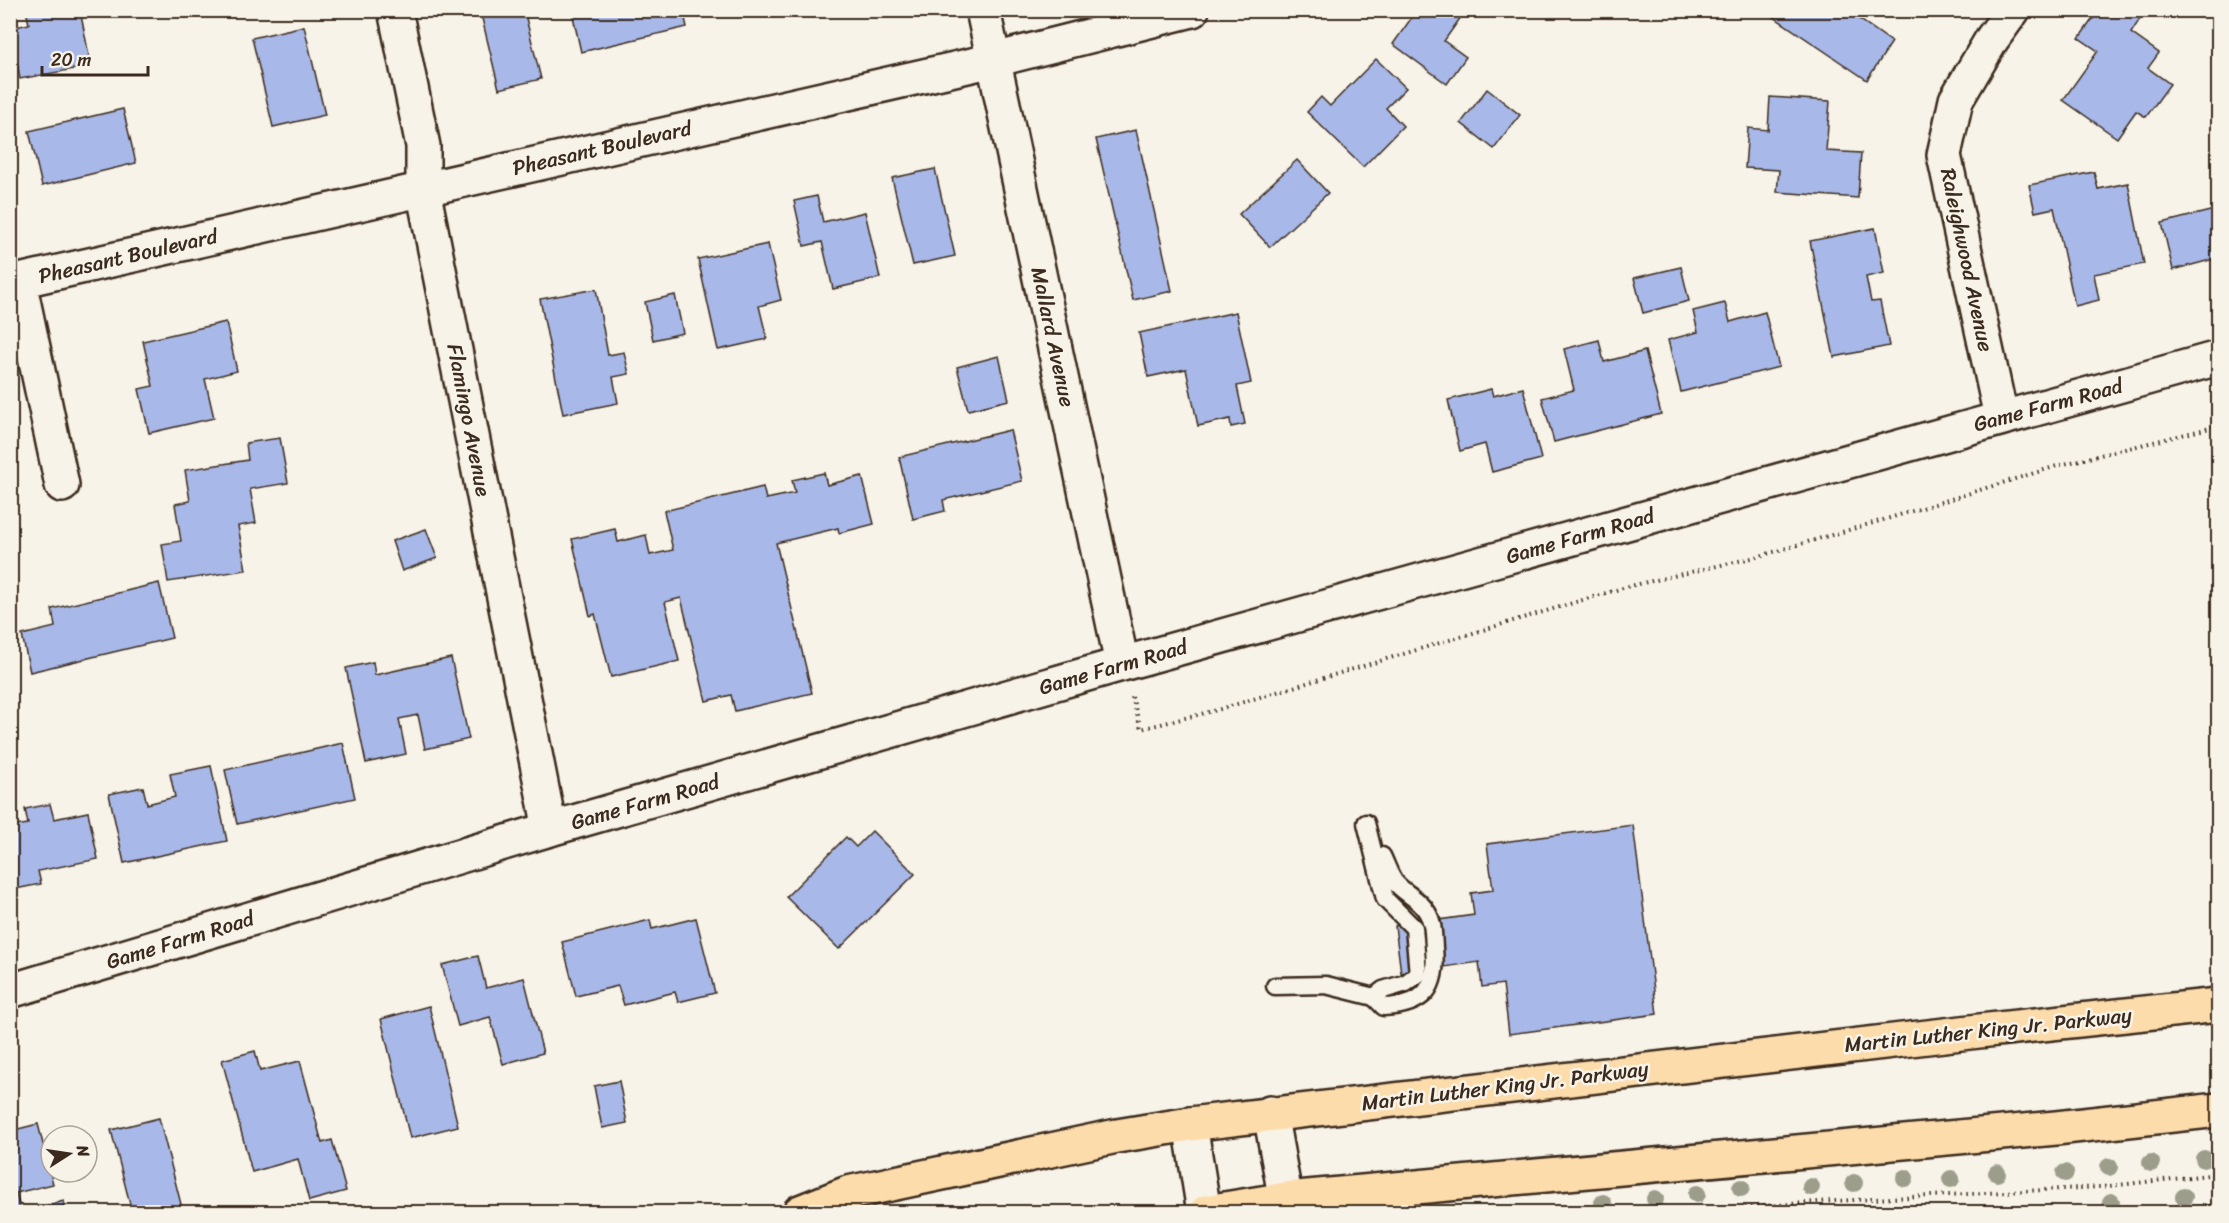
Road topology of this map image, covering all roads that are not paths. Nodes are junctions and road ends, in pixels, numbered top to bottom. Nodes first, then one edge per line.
1 (395, 10) edge
2 (983, 10) edge
3 (1192, 10) edge
4 (2013, 10) edge
5 (994, 60) junction
6 (423, 189) junction
7 (15, 282) edge
8 (2218, 358) edge
9 (2001, 417) junction
10 (62, 485) dead end
11 (1122, 664) junction
12 (1366, 823) dead end
13 (550, 829) junction
14 (1275, 986) dead end
15 (10, 991) edge
16 (2218, 1005) edge
17 (2218, 1110) edge
18 (1270, 1113) junction
19 (1190, 1124) junction
20 (1287, 1206) edge
21 (800, 1212) edge
22 (1205, 1212) edge

1 - 6 street, Flamingo Avenue
2 - 5 street, Mallard Avenue
3 - 5 street, Pheasant Boulevard
4 - 9 street, Raleighwood Avenue
5 - 6 street, Pheasant Boulevard
5 - 11 street, Mallard Avenue
6 - 7 street, Pheasant Boulevard
6 - 13 street, Flamingo Avenue
7 - 10 street
8 - 9 street, Game Farm Road
9 - 11 street, Game Farm Road
11 - 13 street, Game Farm Road
12 - 14 lane
13 - 15 street, Game Farm Road
16 - 18 main road, Martin Luther King Jr. Parkway
17 - 20 main road
18 - 19 main road, Martin Luther King Jr. Parkway
18 - 20 street
19 - 21 main road, Martin Luther King Jr. Parkway
19 - 22 street
20 - 22 main road

